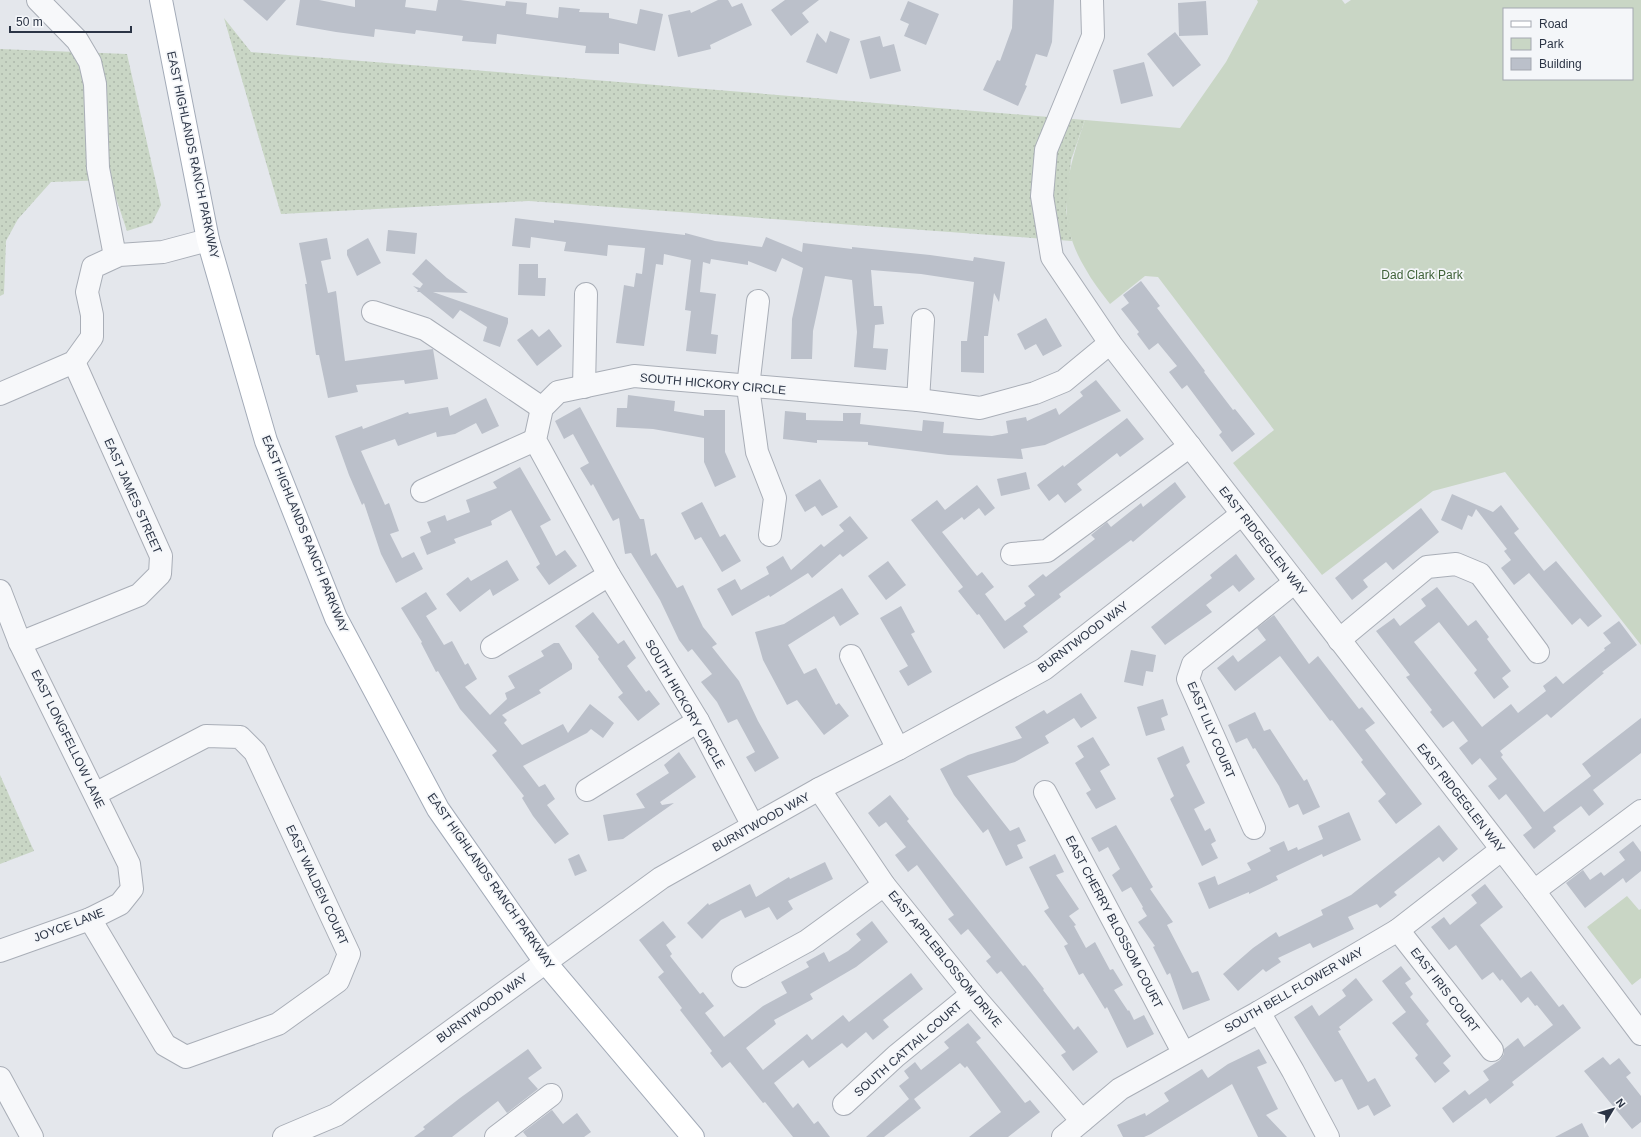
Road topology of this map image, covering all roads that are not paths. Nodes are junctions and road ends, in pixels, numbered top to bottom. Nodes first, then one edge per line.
1 (38, 0) edge
2 (161, 0) edge
3 (1092, 0) edge
4 (208, 240) junction
5 (115, 256) junction
6 (586, 294) dead end
7 (758, 301) dead end
8 (373, 312) dead end
9 (922, 320) dead end
10 (1110, 343) junction
11 (74, 362) junction
12 (584, 387) junction
13 (748, 387) junction
14 (0, 394) edge
15 (918, 400) junction
16 (542, 408) junction
17 (535, 440) junction
18 (1190, 446) junction
19 (422, 491) dead end
20 (1242, 514) junction
21 (770, 536) dead end
22 (1012, 554) dead end
23 (609, 575) junction
24 (1295, 582) junction
25 (0, 591) edge
26 (1339, 640) junction
27 (20, 643) junction
28 (492, 648) dead end
29 (1538, 652) dead end
30 (851, 656) dead end
31 (698, 721) junction
32 (898, 749) junction
33 (819, 789) junction
34 (586, 790) dead end
35 (1045, 792) dead end
36 (95, 794) junction
37 (1641, 811) edge
38 (754, 826) junction
39 (1254, 828) dead end
40 (1501, 850) junction
41 (884, 885) junction
42 (132, 888) joint
43 (1534, 891) junction
44 (90, 919) junction
45 (1398, 930) junction
46 (0, 951) edge
47 (545, 962) junction
48 (743, 976) dead end
49 (972, 994) junction
50 (1259, 1012) junction
51 (1641, 1034) edge
52 (1492, 1050) dead end
53 (1184, 1052) junction
54 (0, 1078) edge
55 (550, 1095) dead end
56 (844, 1104) dead end
57 (1082, 1121) junction
58 (32, 1137) edge
59 (284, 1137) edge
60 (496, 1137) edge
61 (693, 1137) edge
62 (1063, 1137) edge
63 (1328, 1137) edge

1 - 5 street
2 - 4 main road, EAST HIGHLANDS RANCH PARKWAY
3 - 10 street, EAST RIDGEGLEN WAY
4 - 5 street
4 - 47 main road, EAST HIGHLANDS RANCH PARKWAY
5 - 11 street
6 - 12 street
7 - 13 street
8 - 16 street
9 - 15 street
10 - 15 street, SOUTH HICKORY CIRCLE
10 - 18 street, EAST RIDGEGLEN WAY
11 - 14 street
11 - 27 street, EAST JAMES STREET
12 - 13 street, SOUTH HICKORY CIRCLE
12 - 16 street, SOUTH HICKORY CIRCLE
13 - 15 street, SOUTH HICKORY CIRCLE
13 - 21 street
16 - 17 street
17 - 19 street
17 - 23 street, SOUTH HICKORY CIRCLE
18 - 20 street, EAST RIDGEGLEN WAY
18 - 22 street
20 - 24 street, EAST RIDGEGLEN WAY
20 - 32 street, BURNTWOOD WAY
23 - 28 street
23 - 31 street, SOUTH HICKORY CIRCLE
24 - 26 street, EAST RIDGEGLEN WAY
24 - 39 street, EAST LILY COURT
25 - 27 street, EAST LONGFELLOW LANE
26 - 29 street
26 - 40 street, EAST RIDGEGLEN WAY
27 - 36 street, EAST LONGFELLOW LANE
30 - 32 street
31 - 34 street
31 - 38 street, SOUTH HICKORY CIRCLE
32 - 33 street, BURNTWOOD WAY
33 - 38 street, BURNTWOOD WAY
33 - 41 street, EAST APPLEBLOSSOM DRIVE
35 - 53 street, EAST CHERRY BLOSSOM COURT
36 - 42 street, EAST LONGFELLOW LANE
36 - 44 street, EAST WALDEN COURT
37 - 43 street
38 - 47 street, BURNTWOOD WAY
40 - 43 street, EAST RIDGEGLEN WAY
40 - 45 street, SOUTH BELL FLOWER WAY
41 - 48 street
41 - 49 street, EAST APPLEBLOSSOM DRIVE
42 - 44 street, JOYCE LANE
43 - 51 street, EAST RIDGEGLEN WAY
44 - 46 street, JOYCE LANE
45 - 50 street, SOUTH BELL FLOWER WAY
45 - 52 street, EAST IRIS COURT
47 - 59 street, BURNTWOOD WAY
47 - 61 main road, EAST HIGHLANDS RANCH PARKWAY
49 - 56 street, SOUTH CATTAIL COURT
49 - 57 street, EAST APPLEBLOSSOM DRIVE
50 - 53 street, SOUTH BELL FLOWER WAY
50 - 63 street
53 - 57 street, SOUTH BELL FLOWER WAY
54 - 58 street
55 - 60 street
57 - 62 street, SOUTH BELL FLOWER WAY

